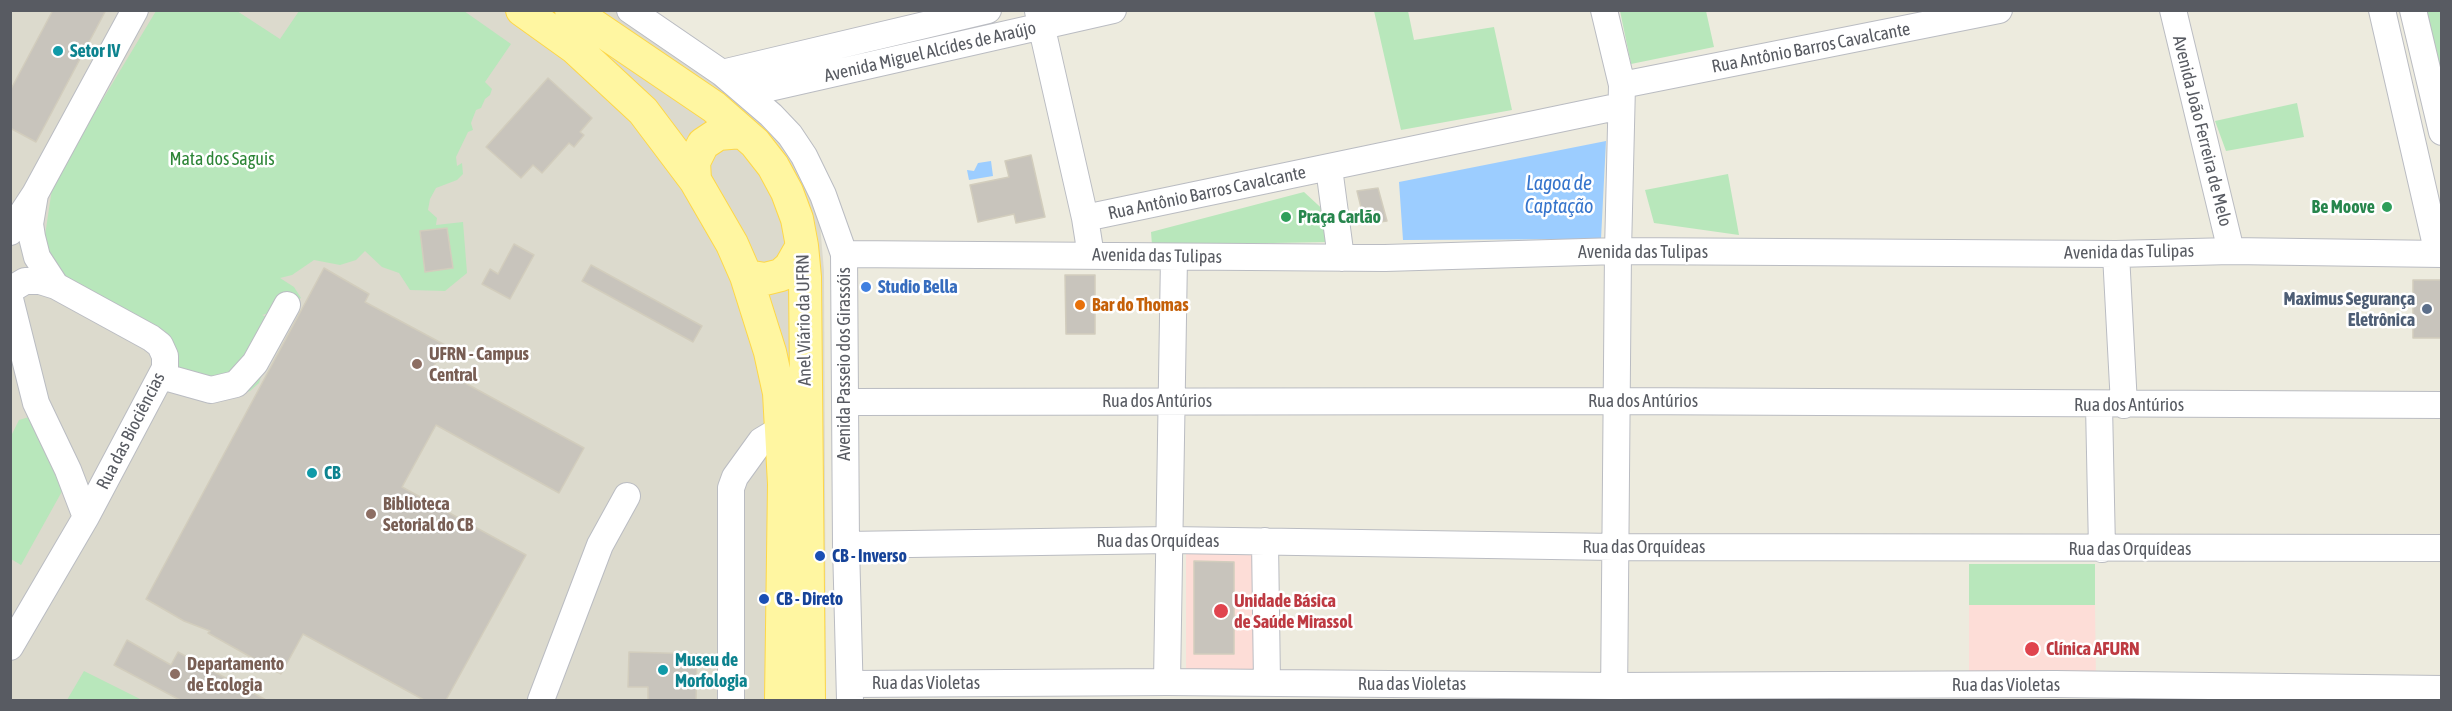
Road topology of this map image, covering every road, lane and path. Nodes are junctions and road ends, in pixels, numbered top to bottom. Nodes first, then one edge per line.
1 (135, 10) edge
2 (522, 10) edge
3 (571, 10) edge
4 (630, 10) edge
5 (988, 10) edge
6 (1113, 10) edge
7 (1604, 10) edge
8 (1999, 10) edge
9 (2173, 10) edge
10 (2382, 10) edge
11 (2413, 10) edge
12 (1040, 19) edge
13 (722, 73) junction
14 (747, 93) junction
15 (1622, 96) junction
16 (742, 132) junction
17 (2442, 132) edge
18 (1329, 168) junction
19 (695, 180) junction
20 (35, 195) junction
21 (1085, 218) junction
22 (10, 232) edge
23 (802, 246) junction
24 (1618, 250) junction
25 (2231, 251) junction
26 (844, 254) junction
27 (2116, 254) junction
28 (2440, 254) edge
29 (1091, 256) junction
30 (1174, 257) junction
31 (1341, 258) junction
32 (746, 276) junction
33 (56, 286) junction
34 (10, 290) edge
35 (10, 299) edge
36 (287, 304) dead end
37 (161, 376) junction
38 (1173, 400) junction
39 (1616, 401) junction
40 (845, 402) junction
41 (2111, 405) junction
42 (2442, 405) edge
43 (781, 429) junction
44 (71, 482) junction
45 (104, 485) junction
46 (627, 496) dead end
47 (86, 517) junction
48 (1170, 540) junction
49 (1265, 541) junction
50 (846, 545) junction
51 (1615, 547) junction
52 (2102, 549) junction
53 (2442, 549) edge
54 (10, 647) edge
55 (1167, 682) junction
56 (1266, 683) junction
57 (2442, 690) edge
58 (850, 692) edge
59 (1236, 692) edge
60 (2055, 692) edge
61 (1614, 693) edge
62 (541, 700) edge
63 (731, 700) edge
64 (781, 700) edge
65 (809, 700) edge

1 - 20 street, Rua das Biociências
2 - 19 main road, Anel Viário da UFRN
3 - 16 main road, Anel Viário da UFRN
4 - 13 street, Avenida Passeio dos Girassóis
5 - 13 street, Avenida Miguel Alcídes de Araújo
6 - 12 street, Avenida Miguel Alcídes de Araújo
7 - 15 street
8 - 15 street, Rua Antônio Barros Cavalcante
9 - 25 street, Avenida João Ferreira de Melo
10 - 28 street
11 - 17 street
12 - 14 street, Avenida Miguel Alcídes de Araújo
12 - 21 street
13 - 14 street, Avenida Passeio dos Girassóis
14 - 26 street, Avenida Passeio dos Girassóis
15 - 18 street, Rua Antônio Barros Cavalcante
15 - 24 street
16 - 19 main road
16 - 23 main road, Anel Viário da UFRN
18 - 21 street, Rua Antônio Barros Cavalcante
18 - 31 street, Rua Antônio Barros Cavalcante
19 - 32 main road, Anel Viário da UFRN
20 - 22 street, Rua das Biociências
20 - 33 street, Rua das Biociências
21 - 29 street
23 - 32 main road
23 - 65 main road, Anel Viário da UFRN
24 - 27 street, Avenida das Tulipas
24 - 31 street, Avenida das Tulipas
24 - 39 street
25 - 27 street, Avenida das Tulipas
25 - 28 street, Avenida das Tulipas
26 - 29 street, Avenida das Tulipas
26 - 40 street, Avenida Passeio dos Girassóis
27 - 41 street
29 - 30 street, Avenida das Tulipas
30 - 31 street, Avenida das Tulipas
30 - 38 street
32 - 43 main road, Anel Viário da UFRN
33 - 34 street
33 - 37 street, Rua das Biociências
35 - 44 street, Rua das Biociências
36 - 37 street
37 - 45 street, Rua das Biociências
38 - 39 street, Rua dos Antúrios
38 - 40 street, Rua dos Antúrios
38 - 48 street
39 - 41 street, Rua dos Antúrios
39 - 51 street
40 - 50 street, Avenida Passeio dos Girassóis
41 - 42 street, Rua dos Antúrios
41 - 52 street
43 - 63 street
43 - 64 main road, Anel Viário da UFRN
44 - 45 street
44 - 47 street, Rua das Biociências
45 - 47 street, Rua das Biociências
46 - 62 street
47 - 54 street, Rua das Biociências
48 - 49 street, Rua das Orquídeas
48 - 50 street, Rua das Orquídeas
48 - 55 street
49 - 51 street, Rua das Orquídeas
49 - 56 street
50 - 58 street, Avenida Passeio dos Girassóis
51 - 52 street, Rua das Orquídeas
51 - 61 street
52 - 53 street, Rua das Orquídeas
55 - 58 street, Rua das Violetas
55 - 59 street, Rua das Violetas
56 - 59 street, Rua das Violetas
56 - 61 street, Rua das Violetas
57 - 60 street, Rua das Violetas
60 - 61 street, Rua das Violetas

